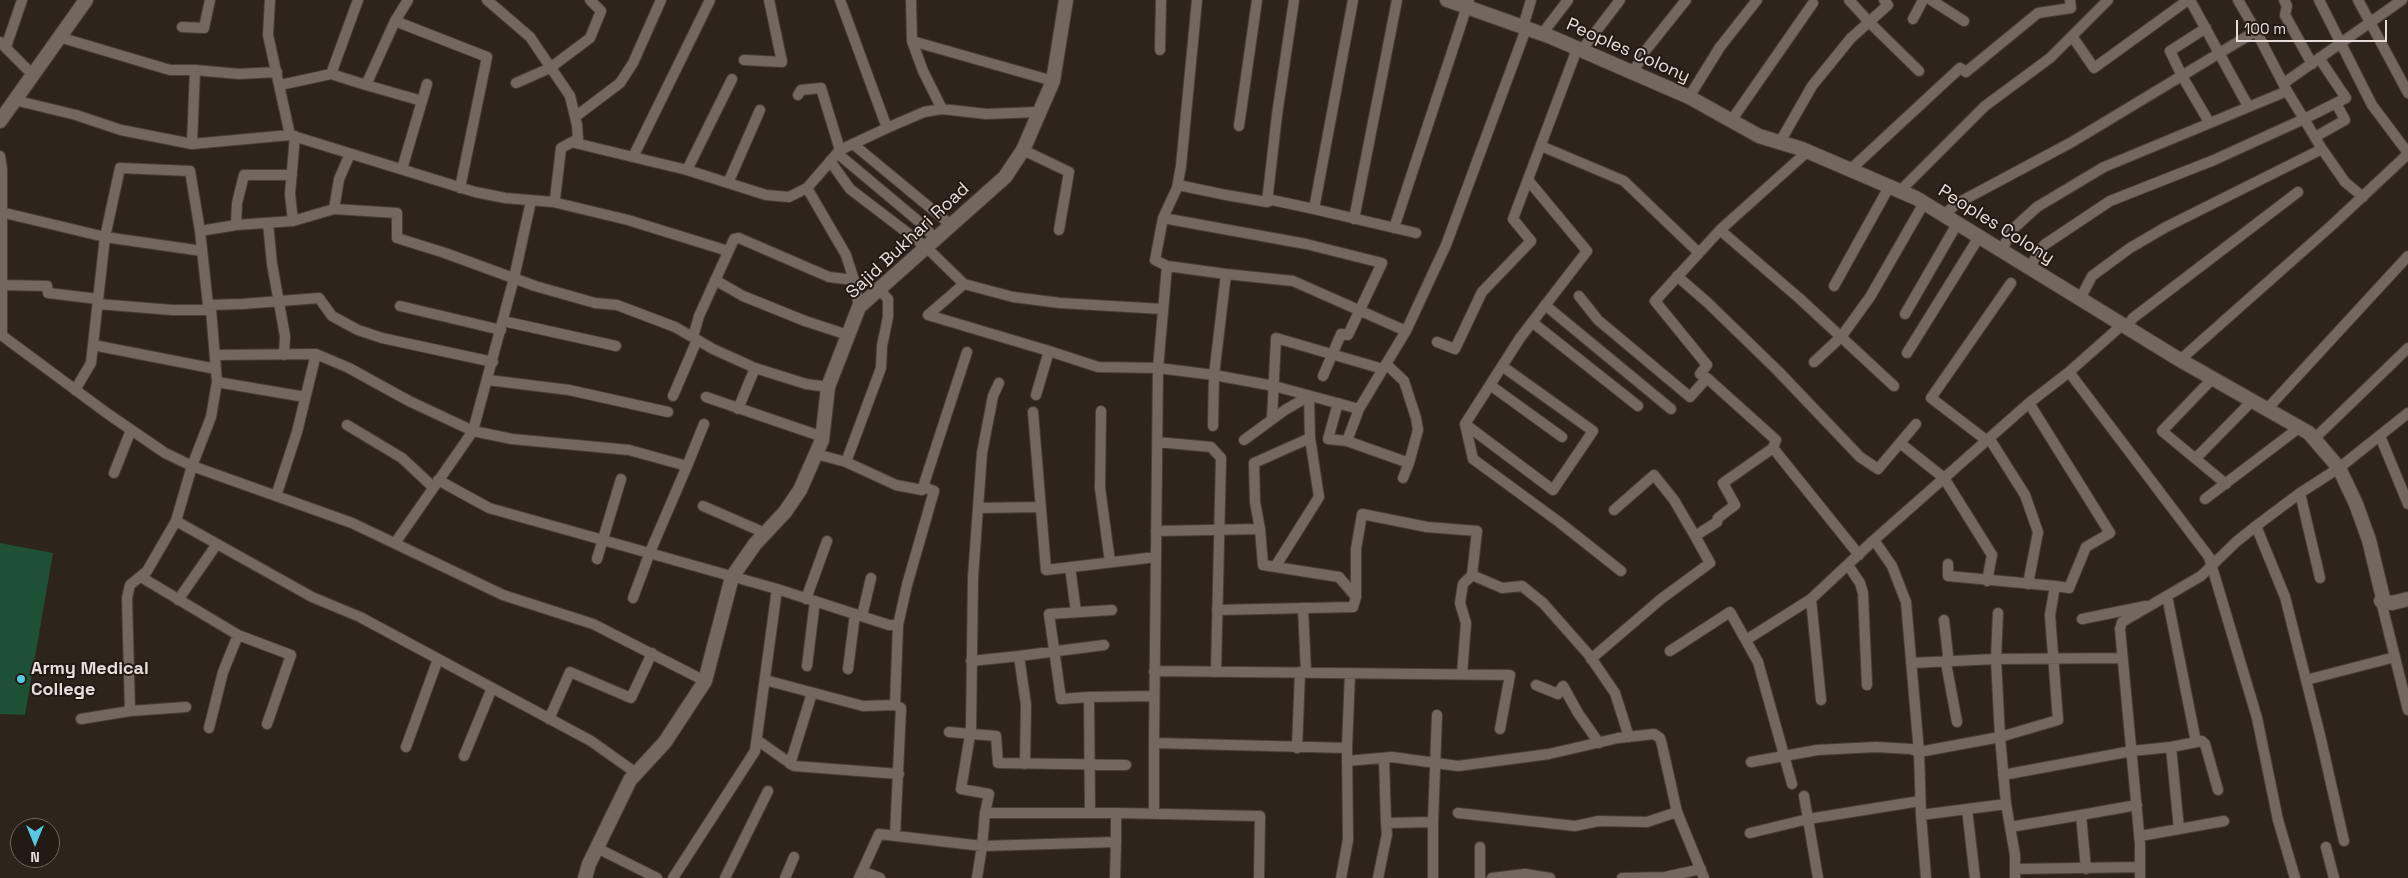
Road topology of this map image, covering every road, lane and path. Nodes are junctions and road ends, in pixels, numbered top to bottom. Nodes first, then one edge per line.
1 (22, 0) edge
2 (86, 0) edge
3 (210, 0) edge
4 (270, 0) edge
5 (358, 0) edge
6 (408, 0) edge
7 (487, 0) edge
8 (590, 0) edge
9 (662, 0) edge
10 (710, 0) edge
11 (773, 0) edge
12 (840, 0) edge
13 (911, 0) edge
14 (1066, 0) edge
15 (1162, 0) edge
16 (1197, 0) edge
17 (1257, 0) edge
18 (1294, 0) edge
19 (1353, 0) edge
20 (1397, 0) edge
21 (1447, 0) edge
22 (1531, 0) edge
23 (1568, 0) edge
24 (1620, 0) edge
25 (1686, 0) edge
26 (1757, 0) edge
27 (1849, 0) edge
28 (1884, 0) edge
29 (1923, 0) edge
30 (1930, 0) edge
31 (2070, 0) edge
32 (2108, 0) edge
33 (2189, 0) edge
34 (2238, 0) edge
35 (2284, 0) edge
36 (2319, 0) edge
37 (2358, 0) edge
38 (2402, 0) edge
39 (1813, 3) dead end
40 (1468, 4) edge
41 (1913, 19) dead end
42 (396, 21) junction
43 (1964, 21) dead end
44 (1869, 22) junction
45 (2371, 22) junction
46 (182, 27) dead end
47 (1524, 28) junction
48 (2206, 28) junction
49 (2256, 31) junction
50 (1542, 34) junction
51 (2072, 36) junction
52 (59, 37) junction
53 (912, 40) junction
54 (2340, 44) junction
55 (3, 45) edge
56 (1160, 50) dead end
57 (1579, 50) junction
58 (2220, 53) junction
59 (744, 60) dead end
60 (2316, 61) junction
61 (550, 68) junction
62 (195, 70) junction
63 (1919, 71) dead end
64 (277, 72) junction
65 (330, 74) junction
66 (1632, 74) junction
67 (32, 75) junction
68 (2182, 76) junction
69 (732, 78) dead end
70 (1053, 81) junction
71 (516, 83) dead end
72 (427, 84) dead end
73 (280, 85) junction
74 (366, 85) junction
75 (2286, 87) junction
76 (2408, 93) edge
77 (798, 95) dead end
78 (1688, 97) junction
79 (14, 100) junction
80 (422, 101) junction
81 (2336, 103) junction
82 (2248, 106) junction
83 (942, 109) junction
84 (760, 110) dead end
85 (1039, 112) junction
86 (575, 118) junction
87 (2304, 119) junction
88 (0, 120) edge
89 (1731, 120) junction
90 (2209, 122) junction
91 (1239, 126) dead end
92 (886, 128) junction
93 (292, 135) junction
94 (2315, 137) junction
95 (1780, 142) junction
96 (575, 143) junction
97 (192, 144) junction
98 (853, 144) junction
99 (1541, 146) junction
100 (2322, 149) junction
101 (1024, 150) junction
102 (839, 151) junction
103 (1808, 151) junction
104 (350, 154) junction
105 (2408, 154) edge
106 (0, 156) edge
107 (633, 157) junction
108 (830, 162) junction
109 (402, 169) junction
110 (687, 170) junction
111 (1850, 170) junction
112 (292, 175) junction
113 (1528, 180) junction
114 (728, 184) junction
115 (1178, 184) junction
116 (460, 188) junction
117 (807, 188) junction
118 (1895, 189) junction
119 (2298, 192) dead end
120 (2362, 197) junction
121 (531, 201) junction
122 (553, 202) junction
123 (1267, 202) junction
124 (1924, 203) junction
125 (334, 209) junction
126 (1314, 209) junction
127 (1, 212) edge
128 (1944, 215) junction
129 (1163, 218) junction
130 (1354, 219) junction
131 (293, 221) junction
132 (268, 223) junction
133 (1958, 224) junction
134 (236, 225) junction
135 (952, 225) junction
136 (1394, 228) junction
137 (1059, 230) dead end
138 (1720, 230) junction
139 (200, 231) junction
140 (1416, 233) dead end
141 (105, 237) junction
142 (1979, 237) junction
143 (931, 243) junction
144 (728, 250) junction
145 (202, 251) junction
146 (2002, 251) junction
147 (1698, 252) junction
148 (2408, 256) edge
149 (1167, 266) junction
150 (2029, 268) junction
151 (1226, 274) junction
152 (1677, 276) junction
153 (514, 278) junction
154 (715, 280) junction
155 (854, 280) junction
156 (2011, 283) dead end
157 (964, 284) junction
158 (2, 285) junction
159 (1834, 286) dead end
160 (879, 289) junction
161 (1579, 296) dead end
162 (2080, 299) junction
163 (279, 301) junction
164 (98, 302) junction
165 (1545, 305) junction
166 (400, 306) dead end
167 (210, 307) junction
168 (859, 307) junction
169 (1162, 309) junction
170 (1360, 309) junction
171 (1905, 314) dead end
172 (1532, 322) junction
173 (502, 326) junction
174 (2124, 326) junction
175 (1406, 331) junction
176 (1, 335) edge
177 (848, 335) junction
178 (1841, 337) junction
179 (695, 339) junction
180 (1437, 342) dead end
181 (93, 345) junction
182 (616, 346) dead end
183 (2408, 348) edge
184 (1049, 351) junction
185 (967, 352) dead end
186 (1907, 353) dead end
187 (316, 354) junction
188 (216, 355) junction
189 (284, 355) junction
190 (1332, 355) junction
191 (2180, 360) junction
192 (493, 362) junction
193 (1814, 362) dead end
194 (1502, 366) junction
195 (1385, 367) junction
196 (755, 368) junction
197 (1158, 368) junction
198 (216, 369) junction
199 (2069, 372) junction
200 (1214, 375) junction
201 (1323, 376) dead end
202 (1707, 378) junction
203 (2213, 378) junction
204 (488, 380) junction
205 (216, 382) junction
206 (999, 382) dead end
207 (1490, 384) junction
208 (1274, 386) junction
209 (1894, 386) dead end
210 (828, 387) junction
211 (75, 390) junction
212 (1036, 395) dead end
213 (673, 396) dead end
214 (1309, 396) junction
215 (305, 397) junction
216 (706, 397) dead end
217 (2253, 400) junction
218 (1338, 403) junction
219 (2029, 403) junction
220 (1638, 406) dead end
221 (2268, 408) junction
222 (738, 409) junction
223 (1359, 409) junction
224 (1671, 409) dead end
225 (1101, 411) dead end
226 (668, 412) dead end
227 (1033, 412) dead end
228 (2408, 413) edge
229 (1272, 420) junction
230 (704, 424) dead end
231 (1465, 424) junction
232 (1916, 424) dead end
233 (347, 425) dead end
234 (1213, 426) dead end
235 (2300, 427) junction
236 (131, 430) junction
237 (472, 431) junction
238 (2380, 436) junction
239 (823, 437) junction
240 (1562, 437) dead end
241 (1310, 438) junction
242 (2315, 438) junction
243 (1988, 439) junction
244 (1244, 440) dead end
245 (1347, 441) junction
246 (1157, 442) junction
247 (1900, 443) junction
248 (1773, 448) junction
249 (816, 454) junction
250 (2196, 458) junction
251 (846, 462) junction
252 (1409, 463) junction
253 (192, 466) junction
254 (687, 466) junction
255 (2339, 468) junction
256 (114, 473) dead end
257 (1403, 478) dead end
258 (1944, 478) junction
259 (621, 479) dead end
260 (436, 483) junction
261 (2226, 484) junction
262 (923, 487) junction
263 (2300, 493) junction
264 (276, 496) junction
265 (2205, 500) dead end
266 (2408, 504) edge
267 (703, 506) dead end
268 (1039, 507) junction
269 (978, 508) junction
270 (1614, 510) dead end
271 (176, 521) junction
272 (2256, 526) junction
273 (1260, 529) junction
274 (1219, 530) junction
275 (1156, 531) junction
276 (765, 533) junction
277 (1695, 536) junction
278 (604, 539) junction
279 (1874, 540) junction
280 (827, 541) dead end
281 (395, 543) junction
282 (217, 544) junction
283 (650, 552) junction
284 (1858, 555) junction
285 (1156, 557) junction
286 (597, 559) dead end
287 (1110, 562) junction
288 (1948, 564) dead end
289 (1848, 565) junction
290 (1070, 567) junction
291 (1275, 567) junction
292 (2212, 568) junction
293 (1621, 571) dead end
294 (1472, 575) junction
295 (141, 577) junction
296 (732, 577) junction
297 (871, 578) dead end
298 (2320, 578) dead end
299 (1987, 581) junction
300 (2028, 584) junction
301 (2055, 586) junction
302 (777, 589) junction
303 (2167, 596) junction
304 (1356, 597) junction
305 (633, 598) dead end
306 (1811, 598) junction
307 (2408, 599) edge
308 (178, 600) junction
309 (811, 600) junction
310 (2381, 601) junction
311 (2152, 605) junction
312 (1303, 608) junction
313 (1112, 610) dead end
314 (1218, 610) junction
315 (1076, 612) junction
316 (1998, 613) dead end
317 (858, 615) junction
318 (2082, 618) dead end
319 (1944, 620) dead end
320 (898, 625) junction
321 (238, 635) junction
322 (1746, 640) junction
323 (1104, 645) dead end
324 (1054, 651) junction
325 (1670, 651) dead end
326 (652, 653) junction
327 (1019, 656) junction
328 (2395, 657) junction
329 (438, 658) junction
330 (1591, 658) junction
331 (2123, 658) junction
332 (1996, 659) junction
333 (2053, 659) junction
334 (971, 661) junction
335 (1911, 663) junction
336 (1946, 663) junction
337 (807, 666) dead end
338 (848, 670) dead end
339 (1154, 672) junction
340 (1216, 672) junction
341 (1303, 672) junction
342 (1350, 673) junction
343 (1462, 674) junction
344 (765, 680) junction
345 (2306, 680) junction
346 (705, 681) junction
347 (1536, 684) dead end
348 (1867, 684) dead end
349 (492, 688) junction
350 (812, 693) junction
351 (1154, 696) junction
352 (1089, 697) junction
353 (1821, 700) dead end
354 (895, 704) junction
355 (186, 707) dead end
356 (2408, 710) edge
357 (130, 711) junction
358 (1437, 715) dead end
359 (81, 719) dead end
360 (549, 719) junction
361 (1957, 722) dead end
362 (267, 724) dead end
363 (208, 728) dead end
364 (1500, 729) dead end
365 (949, 732) dead end
366 (970, 734) junction
367 (1629, 737) junction
368 (2000, 737) junction
369 (757, 740) junction
370 (2196, 742) junction
371 (1154, 743) junction
372 (1599, 743) junction
373 (406, 747) dead end
374 (2171, 747) junction
375 (1297, 748) junction
376 (1347, 748) junction
377 (2132, 751) junction
378 (1918, 752) junction
379 (464, 756) dead end
380 (1785, 756) junction
381 (1384, 758) junction
382 (1347, 761) junction
383 (1751, 762) dead end
384 (1436, 763) junction
385 (790, 764) junction
386 (1025, 764) junction
387 (1089, 764) junction
388 (1126, 765) dead end
389 (636, 773) junction
390 (899, 774) junction
391 (2003, 775) junction
392 (1792, 784) dead end
393 (2218, 790) dead end
394 (768, 791) dead end
395 (1804, 796) dead end
396 (1920, 801) junction
397 (2006, 804) junction
398 (2137, 806) junction
399 (1967, 809) junction
400 (1677, 812) junction
401 (985, 813) junction
402 (1090, 813) junction
403 (1116, 813) junction
404 (1458, 813) dead end
405 (1154, 814) junction
406 (1921, 815) junction
407 (2081, 815) junction
408 (1808, 820) junction
409 (2224, 821) dead end
410 (1433, 822) junction
411 (1386, 823) junction
412 (2010, 827) junction
413 (2179, 829) junction
414 (1750, 833) dead end
415 (895, 836) junction
416 (2140, 836) junction
417 (2344, 841) dead end
418 (1116, 842) junction
419 (982, 846) junction
420 (1480, 847) dead end
421 (2326, 847) dead end
422 (597, 848) junction
423 (794, 857) dead end
424 (2140, 867) junction
425 (2086, 869) junction
426 (861, 874) edge
427 (1702, 874) edge
428 (2015, 874) edge
429 (585, 878) edge
430 (657, 878) edge
431 (674, 878) edge
432 (725, 878) edge
433 (785, 878) edge
434 (880, 878) edge
435 (977, 878) edge
436 (1115, 878) edge
437 (1259, 878) edge
438 (1341, 878) edge
439 (1378, 878) edge
440 (1433, 878) edge
441 (1480, 878) edge
442 (1492, 878) edge
443 (1550, 878) edge
444 (1622, 878) edge
445 (1818, 878) edge
446 (1926, 878) edge
447 (1974, 878) edge
448 (2140, 878) edge
449 (2295, 878) edge
450 (2334, 878) edge

1 - 55 street
2 - 52 street
3 - 46 street
4 - 64 street
5 - 65 street
6 - 42 street
7 - 61 street
8 - 61 street
9 - 86 street
10 - 107 street
11 - 59 street
12 - 92 street
13 - 53 street
14 - 70 street, Sajid Bukhari Road
15 - 56 street
16 - 115 street
17 - 91 street
18 - 123 street
19 - 126 street
20 - 130 street
21 - 40 street, Peoples Colony
22 - 47 street
23 - 50 street
24 - 57 street
25 - 66 street
26 - 78 street
27 - 44 street
28 - 44 street
29 - 41 street
30 - 43 street
31 - 111 street
32 - 51 street
33 - 48 street
33 - 51 street
34 - 49 street
35 - 60 street
36 - 54 street
37 - 45 street
38 - 45 street
39 - 89 street
40 - 47 street, Peoples Colony
40 - 136 street
42 - 74 street
42 - 116 street
44 - 63 street
44 - 95 street
45 - 54 street
45 - 76 street
47 - 50 street, Peoples Colony
47 - 175 street
48 - 58 street
48 - 68 street
49 - 58 street
49 - 75 street
50 - 57 street, Peoples Colony
51 - 118 street
52 - 62 street
52 - 67 street
53 - 70 street
53 - 83 street
54 - 60 street
54 - 105 street
55 - 67 street
57 - 66 street, Peoples Colony
57 - 99 street
58 - 68 street
58 - 82 street
60 - 75 street
60 - 81 street
61 - 71 street
61 - 86 street
62 - 64 street
62 - 97 street
64 - 73 street
65 - 73 street
65 - 74 street
66 - 78 street, Peoples Colony
67 - 79 street
68 - 90 street
68 - 128 street
69 - 110 street
70 - 85 street, Sajid Bukhari Road
72 - 80 street
73 - 93 street
74 - 80 street
75 - 82 street
75 - 87 street
77 - 102 street
78 - 89 street, Peoples Colony
79 - 88 street
79 - 97 street
80 - 109 street
81 - 87 street
81 - 94 street
82 - 90 street
83 - 85 street
83 - 92 street
84 - 114 street
85 - 101 street, Sajid Bukhari Road
86 - 96 street
87 - 94 street
87 - 150 street
89 - 95 street, Peoples Colony
90 - 146 street
92 - 98 street
93 - 97 street
93 - 104 street
93 - 112 street
94 - 100 street
95 - 103 street, Peoples Colony
96 - 107 street
96 - 122 street
98 - 102 street
98 - 135 street
99 - 113 street
99 - 147 street
100 - 120 street
100 - 162 street
101 - 135 street, Sajid Bukhari Road
101 - 137 street
102 - 108 street
102 - 143 street
103 - 111 street, Peoples Colony
103 - 138 street
104 - 109 street
104 - 125 street
105 - 120 street
106 - 127 street
107 - 110 street
108 - 117 street
108 - 143 street
109 - 116 street
110 - 114 street
111 - 118 street, Peoples Colony
112 - 131 street
112 - 134 street
113 - 165 street
113 - 180 street
114 - 117 street
115 - 123 street
115 - 129 street
116 - 121 street
117 - 155 street
118 - 124 street, Peoples Colony
118 - 159 street
119 - 174 street
120 - 191 street
121 - 122 street
121 - 153 street
122 - 144 street
123 - 126 street
124 - 128 street, Peoples Colony
124 - 178 street
125 - 131 street
125 - 153 street
126 - 130 street
127 - 141 street
127 - 158 street
128 - 133 street, Peoples Colony
129 - 149 street
129 - 170 street
130 - 136 street
131 - 132 street
132 - 134 street
132 - 163 street
133 - 142 street, Peoples Colony
133 - 171 street
134 - 139 street
135 - 143 street, Sajid Bukhari Road
136 - 140 street
138 - 147 street
138 - 178 street
139 - 141 street
139 - 145 street
141 - 145 street
141 - 164 street
142 - 146 street, Peoples Colony
142 - 186 street
143 - 157 street
143 - 160 street, Sajid Bukhari Road
144 - 154 street
144 - 155 street
145 - 167 street
146 - 150 street, Peoples Colony
147 - 152 street
148 - 221 street
149 - 151 street
149 - 169 street
150 - 162 street, Peoples Colony
151 - 170 street
151 - 200 street
152 - 202 street
152 - 247 street
153 - 173 street
153 - 179 street
154 - 177 street
154 - 179 street
155 - 168 street
156 - 243 street
157 - 169 street
157 - 184 street
158 - 164 street
158 - 176 street
160 - 168 street, Sajid Bukhari Road
160 - 251 street
161 - 202 street
162 - 174 street, Peoples Colony
163 - 167 street
163 - 189 street
163 - 192 street
164 - 167 street
164 - 181 street
165 - 172 street
165 - 224 street
166 - 173 street
167 - 188 street
168 - 177 street, Sajid Bukhari Road
169 - 197 street
170 - 175 street
170 - 190 street
172 - 194 street
172 - 220 street
173 - 182 street
173 - 192 street
174 - 191 street, Peoples Colony
174 - 199 street
175 - 195 street
176 - 211 street
177 - 210 street, Sajid Bukhari Road
178 - 193 street
178 - 209 street
179 - 196 street
179 - 213 street
181 - 198 street
181 - 211 street
183 - 242 street
184 - 197 street
184 - 212 street
185 - 262 street
187 - 189 street
187 - 215 street
187 - 237 street
188 - 189 street
188 - 198 street
190 - 195 street
190 - 201 street
190 - 208 street
191 - 203 street, Peoples Colony
192 - 204 street
194 - 207 street
194 - 231 street
195 - 223 street
195 - 252 street
196 - 210 street
196 - 222 street
197 - 200 street
197 - 246 street
198 - 205 street
199 - 219 street
199 - 292 street
200 - 208 street
200 - 234 street
202 - 248 street
203 - 217 street, Peoples Colony
203 - 250 street
204 - 226 street
204 - 237 street
205 - 215 street
205 - 253 street
206 - 269 street
207 - 231 street
207 - 240 street
208 - 214 street
208 - 229 street
210 - 239 street, Sajid Bukhari Road
211 - 236 street
214 - 218 street
214 - 229 street
214 - 241 street
215 - 264 street
216 - 222 street
217 - 221 street, Peoples Colony
217 - 250 street
218 - 223 street
218 - 245 street
219 - 243 street
219 - 301 street
221 - 235 street, Peoples Colony
222 - 239 street
223 - 245 street
225 - 287 street
227 - 268 street
228 - 238 street
229 - 244 street
230 - 254 street
231 - 293 street
232 - 247 street
233 - 260 street
235 - 242 street, Peoples Colony
235 - 261 street
236 - 253 street
236 - 256 street
237 - 254 street
237 - 260 street
238 - 255 street
238 - 266 street
239 - 249 street, Sajid Bukhari Road
241 - 273 street
241 - 291 street
242 - 255 street, Peoples Colony
243 - 258 street
243 - 300 street
245 - 252 street
246 - 274 street
246 - 275 street
247 - 258 street
248 - 277 street
248 - 284 street
249 - 251 street
249 - 276 street, Sajid Bukhari Road
250 - 261 street
251 - 262 street
252 - 257 street
253 - 264 street
253 - 271 street
254 - 283 street
255 - 263 street
255 - 310 street, Peoples Colony
258 - 279 street
258 - 299 street
259 - 278 street
260 - 278 street
260 - 281 street
261 - 265 street
262 - 320 street
263 - 272 street
263 - 298 street
264 - 281 street
267 - 276 street
268 - 269 street
268 - 290 street
269 - 334 street
270 - 277 street
271 - 282 street
271 - 295 street
272 - 292 street
272 - 345 street
273 - 274 street
273 - 291 street
274 - 275 street
274 - 314 street
275 - 285 street
276 - 296 street, Sajid Bukhari Road
277 - 330 street
278 - 283 street
278 - 286 street
279 - 284 street
279 - 335 street
280 - 309 street
281 - 326 street
282 - 308 street
282 - 329 street
283 - 296 street
283 - 305 street
284 - 289 street
285 - 287 street
285 - 339 street
287 - 290 street
288 - 299 street
289 - 306 street
289 - 348 street
290 - 315 street
291 - 304 street
292 - 303 street
292 - 449 street
294 - 304 street
294 - 330 street
294 - 343 street
295 - 308 street
295 - 357 street
296 - 302 street
296 - 346 street, Sajid Bukhari Road
297 - 317 street
299 - 300 street
300 - 301 street
301 - 333 street
302 - 309 street
302 - 344 street
303 - 311 street
303 - 370 street
304 - 312 street
306 - 322 street
306 - 353 street
307 - 310 street
308 - 321 street
309 - 317 street
309 - 337 street
310 - 328 street
311 - 318 street
311 - 331 street
312 - 314 street
312 - 341 street
313 - 315 street
314 - 340 street
315 - 324 street
316 - 332 street
317 - 320 street
317 - 338 street
319 - 336 street
320 - 354 street
321 - 362 street
321 - 363 street
322 - 325 street
322 - 380 street
323 - 324 street
324 - 327 street
324 - 352 street
326 - 346 street
326 - 360 street
327 - 334 street
327 - 386 street
328 - 345 street
328 - 356 street
329 - 349 street
329 - 373 street
330 - 367 street
331 - 333 street
331 - 377 street
332 - 333 street
332 - 336 street
332 - 368 street
333 - 368 street
334 - 366 street
335 - 336 street
335 - 378 street
336 - 361 street
339 - 340 street
339 - 351 street
340 - 341 street
341 - 342 street
341 - 375 street
342 - 343 street
342 - 376 street
343 - 364 street
344 - 350 street
344 - 369 street
345 - 417 street
346 - 389 street, Sajid Bukhari Road
347 - 372 street
349 - 360 street
349 - 379 street
350 - 354 street
350 - 385 street
351 - 352 street
351 - 371 street
352 - 387 street
354 - 390 street
355 - 357 street
357 - 359 street
358 - 384 street
360 - 389 street
365 - 366 street
366 - 386 street
366 - 401 street
367 - 372 street
367 - 400 street
368 - 378 street
368 - 391 street
369 - 385 street
369 - 431 street
370 - 374 street
370 - 393 street
371 - 375 street
371 - 405 street
372 - 384 street
374 - 377 street
374 - 413 street
375 - 376 street
376 - 382 street
377 - 391 street
377 - 398 street
378 - 380 street
378 - 396 street
380 - 383 street
380 - 392 street
381 - 382 street
381 - 384 street
381 - 411 street
382 - 438 street
384 - 410 street
385 - 390 street
386 - 387 street
387 - 388 street
387 - 402 street
389 - 422 street, Sajid Bukhari Road
390 - 415 street
391 - 397 street
394 - 432 street
395 - 408 street
396 - 406 street
396 - 408 street
397 - 399 street
397 - 412 street
398 - 407 street
398 - 416 street
399 - 406 street
399 - 447 street
400 - 404 street
400 - 427 street
401 - 402 street
401 - 419 street
402 - 403 street
403 - 405 street
403 - 418 street
405 - 437 street
406 - 446 street
407 - 412 street
407 - 425 street
408 - 414 street
408 - 445 street
409 - 413 street
410 - 411 street
410 - 440 street
411 - 439 street
412 - 428 street
413 - 416 street
415 - 419 street
415 - 426 street
416 - 424 street
418 - 419 street
418 - 436 street
419 - 435 street
420 - 441 street
421 - 450 street
422 - 429 street, Sajid Bukhari Road
422 - 430 street
423 - 433 street
424 - 425 street
424 - 448 street
425 - 428 street
426 - 434 street
427 - 444 street
442 - 443 street

